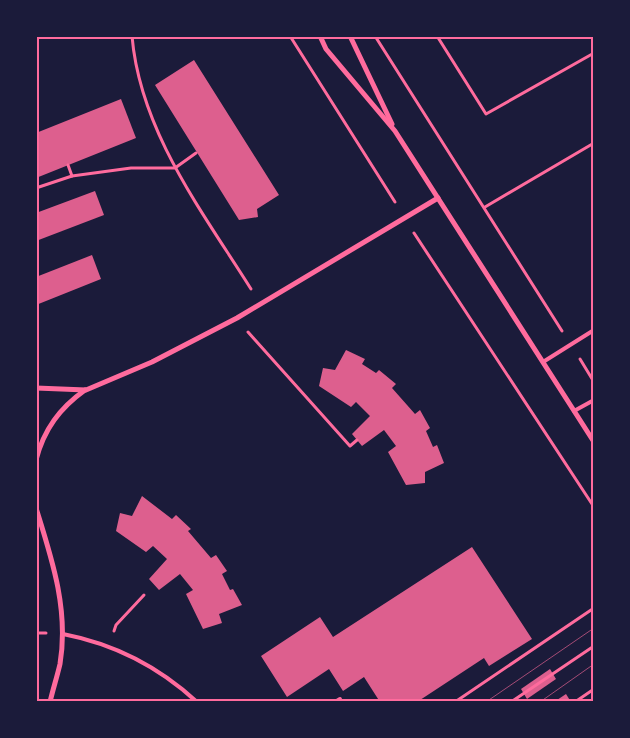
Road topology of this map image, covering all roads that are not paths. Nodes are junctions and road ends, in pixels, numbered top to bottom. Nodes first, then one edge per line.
1 (320, 36) edge
2 (350, 36) edge
3 (395, 131) junction
4 (438, 198) junction
5 (594, 330) edge
6 (543, 362) junction
7 (36, 388) edge
8 (86, 390) junction
9 (594, 400) edge
10 (574, 411) junction
11 (594, 442) edge
12 (36, 460) edge
13 (36, 508) edge
14 (63, 634) junction
15 (340, 699) dead end
16 (50, 702) edge
17 (197, 702) edge
18 (335, 702) edge

1 - 3 street
2 - 3 street
3 - 4 street
4 - 6 street
4 - 8 street
5 - 6 lane
6 - 10 street
7 - 8 street
8 - 12 street
9 - 10 lane
10 - 11 street
13 - 14 street
14 - 16 street
14 - 17 lane
15 - 18 lane

